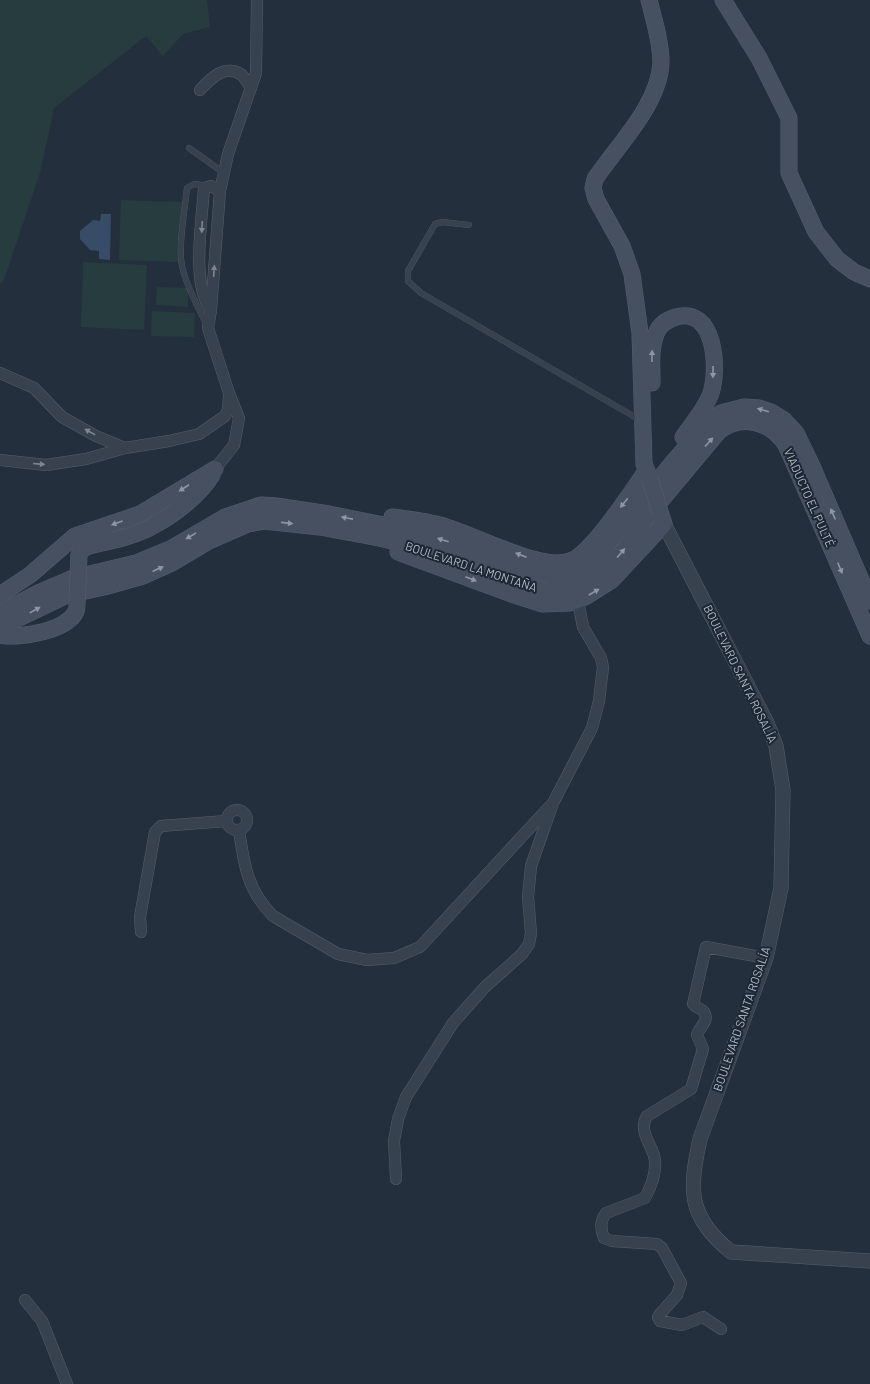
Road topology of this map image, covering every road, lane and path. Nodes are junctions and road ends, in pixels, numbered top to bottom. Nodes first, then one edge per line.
1 (258, 0) edge
2 (649, 0) edge
3 (723, 0) edge
4 (251, 88) junction
5 (200, 90) dead end
6 (189, 148) dead end
7 (224, 173) junction
8 (204, 188) junction
9 (220, 191) junction
10 (469, 225) dead end
11 (870, 279) edge
12 (211, 310) junction
13 (208, 328) junction
14 (0, 373) edge
15 (229, 393) junction
16 (642, 421) junction
17 (125, 448) junction
18 (0, 460) edge
19 (673, 462) junction
20 (215, 469) junction
21 (648, 475) junction
22 (653, 515) junction
23 (367, 522) junction
24 (379, 538) junction
25 (0, 595) edge
26 (578, 601) junction
27 (870, 601) edge
28 (0, 613) edge
29 (0, 627) edge
30 (0, 635) edge
31 (870, 636) edge
32 (553, 802) junction
33 (226, 821) junction
34 (239, 830) junction
35 (141, 932) dead end
36 (766, 958) junction
37 (396, 1179) dead end
38 (870, 1261) edge
39 (25, 1300) dead end
40 (721, 1330) dead end
41 (67, 1384) edge

1 - 4 street
2 - 16 main road
3 - 11 main road
4 - 5 street
4 - 7 street
6 - 7 lane
7 - 9 street
8 - 9 street
8 -> 12 street
8 - 13 lane
12 -> 9 street
10 - 16 lane
12 - 13 street
13 - 15 street
17 -> 14 street
15 - 17 street
15 - 20 street
16 - 21 main road
18 -> 17 street
21 -> 19 main road
19 - 22 main road, VIADUCTO EL PULTÉ
27 -> 19 main road, VIADUCTO EL PULTÉ
20 -> 25 main road
20 - 30 main road, bridge
21 - 22 main road, bridge
21 -> 23 main road
22 -> 23 main road, BOULEVARD LA MONTAÑA
24 -> 22 main road, BOULEVARD LA MONTAÑA
26 -> 22 main road
22 -> 31 main road, VIADUCTO EL PULTÉ
22 - 36 street, BOULEVARD SANTA ROSALÍA
23 -> 28 main road, BOULEVARD LA MONTAÑA
24 -> 26 main road
29 -> 24 main road, BOULEVARD LA MONTAÑA
26 - 32 street
32 - 34 street
32 - 37 street
33 - 34 street
33 - 34 street
33 - 35 street
36 - 38 street, BOULEVARD SANTA ROSALÍA
36 - 40 street
39 - 41 street

